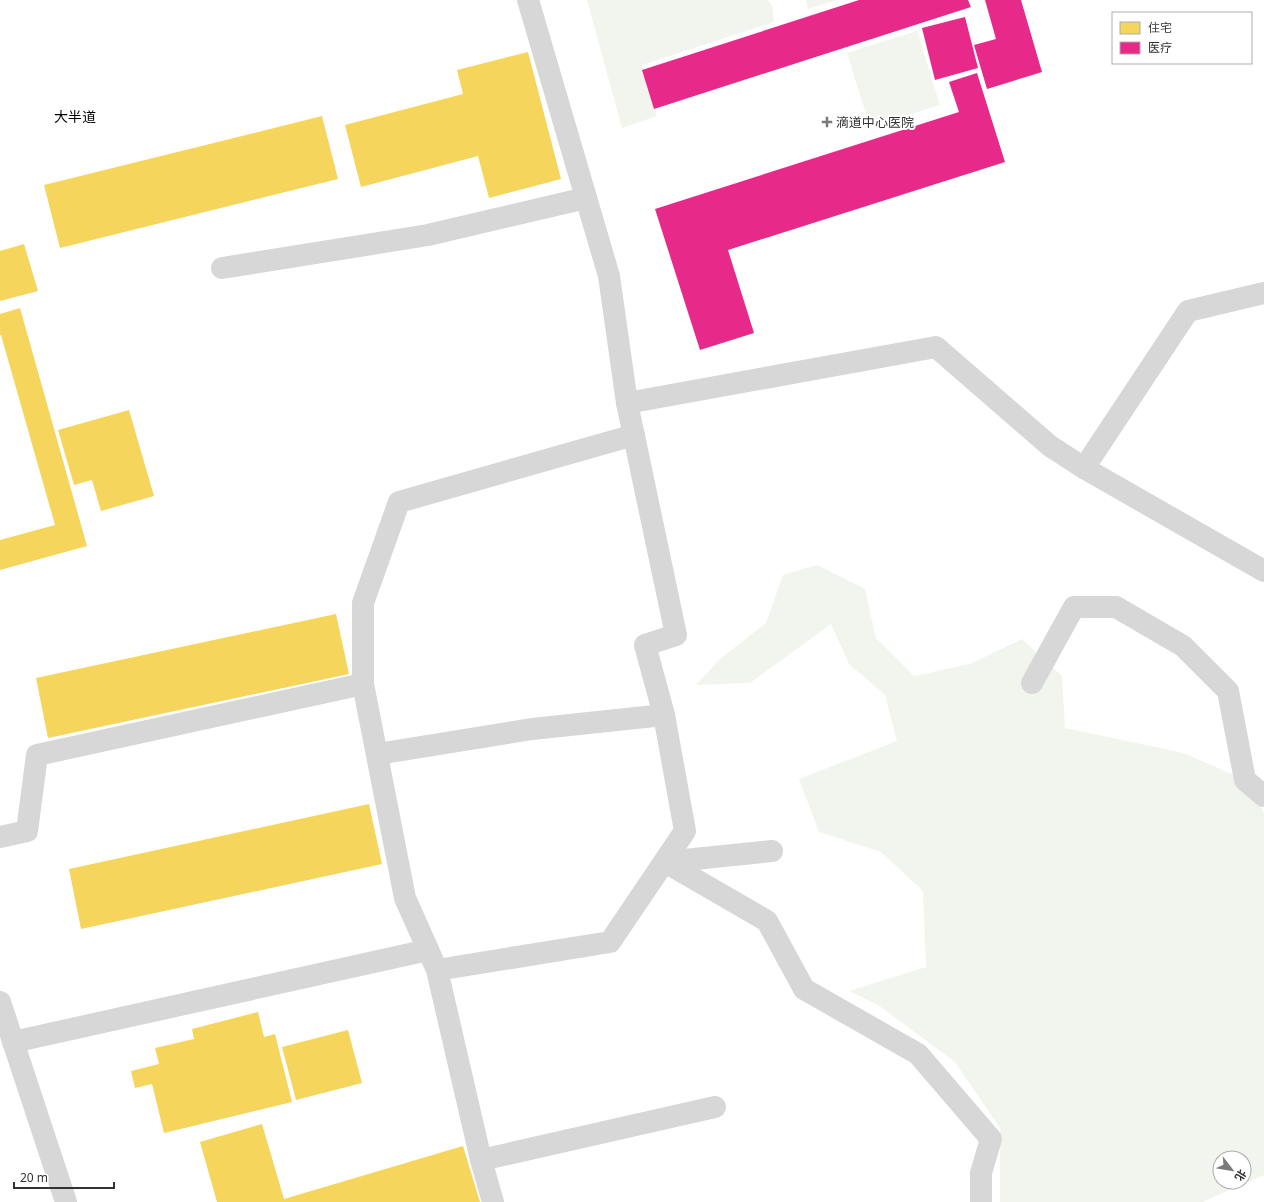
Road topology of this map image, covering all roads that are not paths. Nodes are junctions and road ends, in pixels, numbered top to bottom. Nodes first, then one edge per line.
1 (528, 0) edge
2 (586, 198) junction
3 (222, 268) dead end
4 (1264, 292) edge
5 (627, 403) junction
6 (634, 435) junction
7 (1084, 468) junction
8 (1264, 571) edge
9 (1032, 683) dead end
10 (363, 684) junction
11 (664, 715) junction
12 (377, 754) junction
13 (1264, 796) edge
14 (0, 837) edge
15 (772, 850) dead end
16 (665, 862) junction
17 (432, 960) junction
18 (0, 1002) edge
19 (13, 1042) junction
20 (715, 1107) dead end
21 (481, 1160) junction
22 (65, 1202) edge
23 (493, 1202) edge
24 (981, 1202) edge

1 - 2 street
2 - 3 street
2 - 5 street
4 - 7 street
5 - 6 street
5 - 7 street
6 - 10 street
6 - 11 street
7 - 8 street
9 - 13 street
10 - 12 street
10 - 14 street
11 - 12 street
11 - 16 street
12 - 17 street
15 - 16 street
16 - 17 street
16 - 24 street
17 - 19 street
17 - 21 street
18 - 19 street
19 - 22 street
20 - 21 street
21 - 23 street

